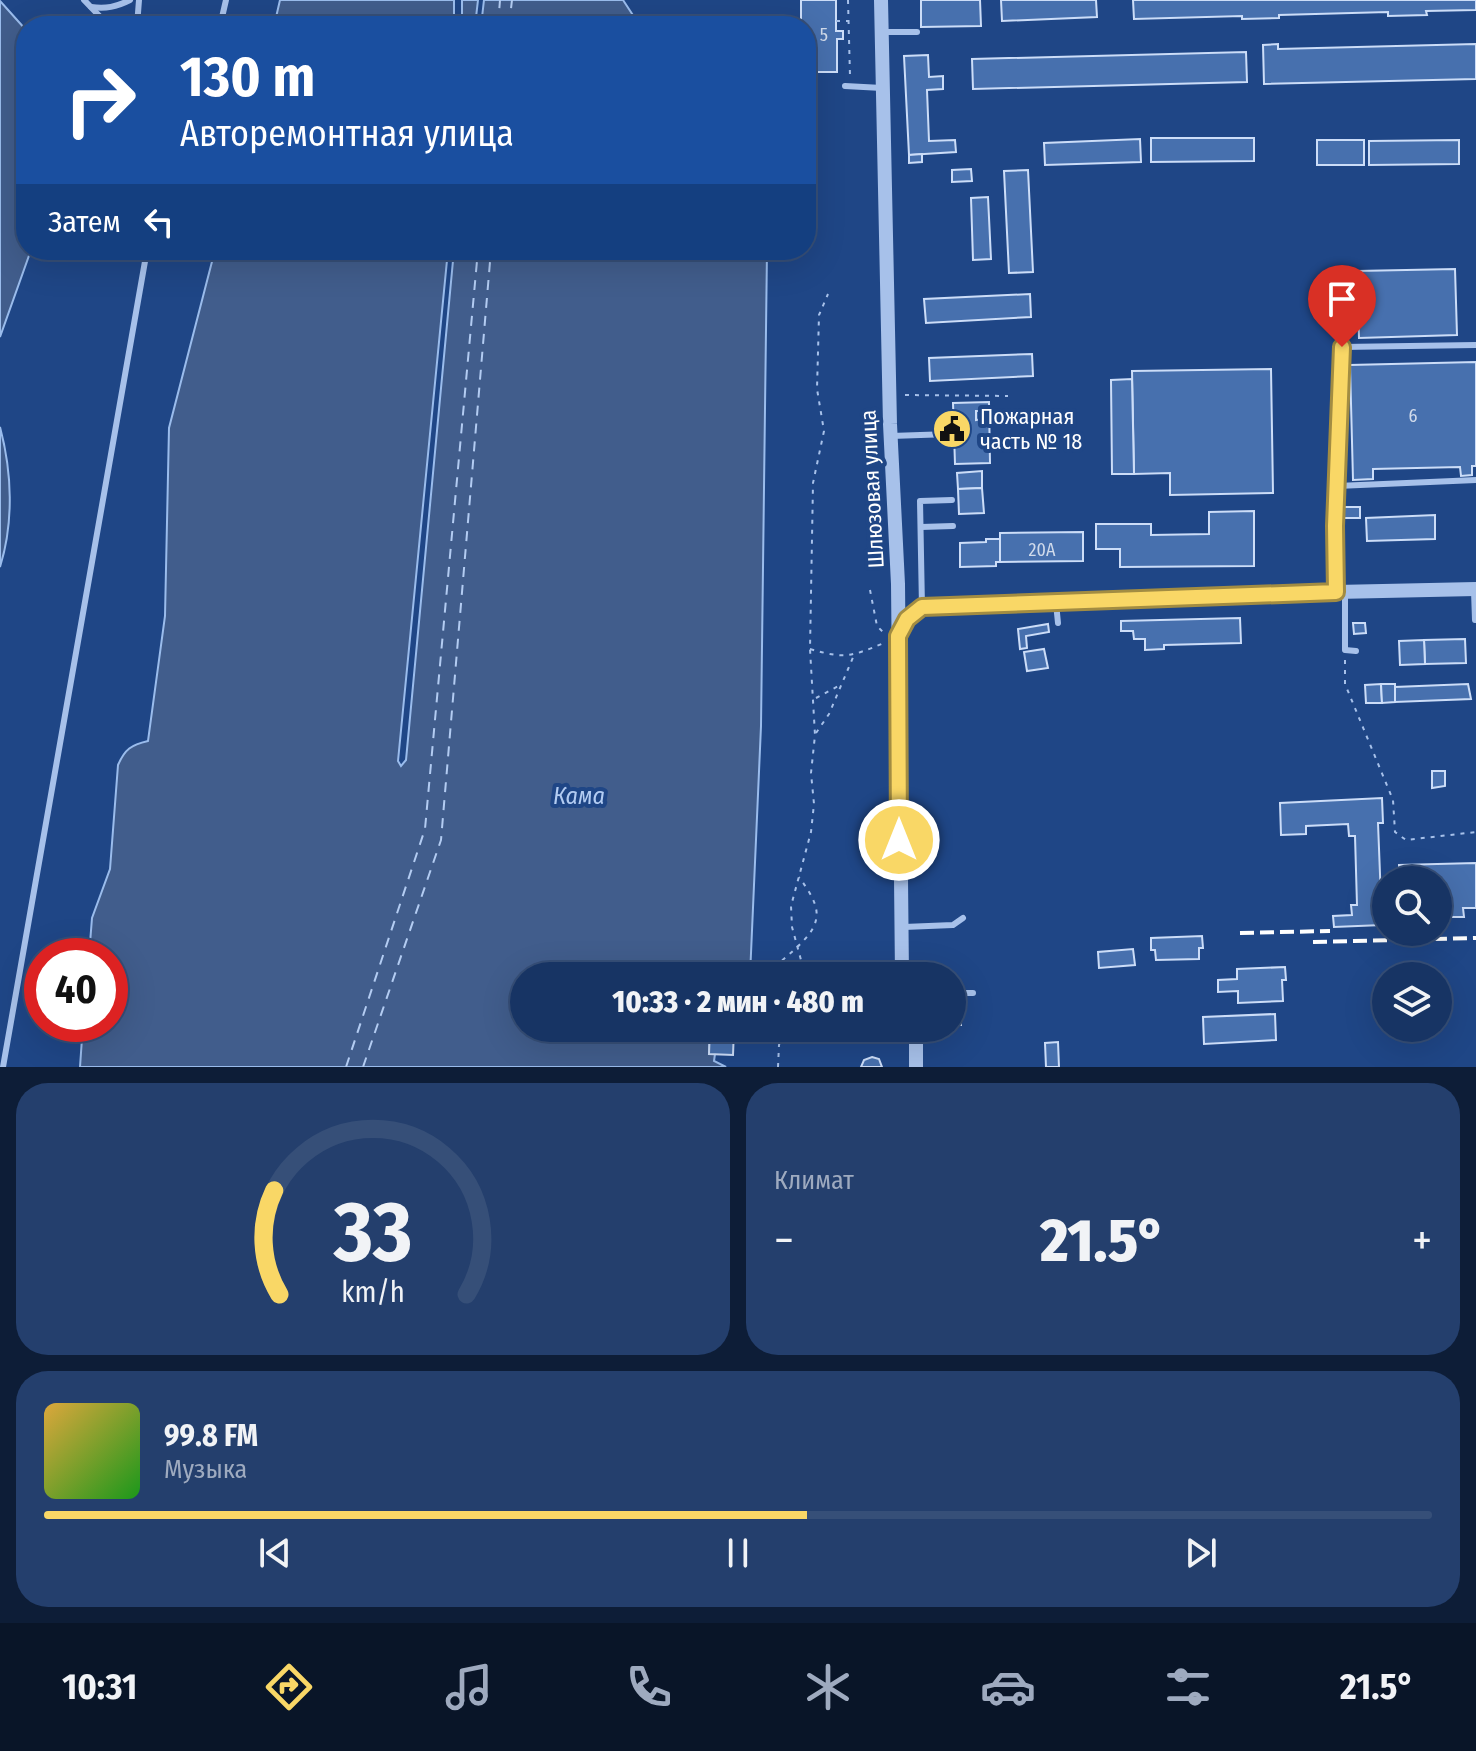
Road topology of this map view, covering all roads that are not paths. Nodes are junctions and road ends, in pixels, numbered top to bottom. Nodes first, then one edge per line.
1 (84, 0) edge
2 (130, 0) edge
3 (881, 0) edge
4 (91, 7) junction
5 (100, 16) edge
6 (882, 32) junction
7 (917, 32) dead end
8 (848, 86) road end
9 (882, 88) junction
10 (145, 260) edge
11 (1476, 345) edge
12 (950, 434) dead end
13 (891, 436) junction
14 (1476, 480) edge
15 (1337, 486) junction
16 (952, 500) dead end
17 (953, 526) dead end
18 (921, 527) junction
19 (898, 584) junction
20 (1475, 589) edge
21 (1340, 592) junction
22 (1056, 603) junction
23 (922, 607) junction
24 (1475, 620) edge
25 (1058, 623) dead end
26 (895, 638) junction
27 (1356, 651) dead end
28 (963, 918) dead end
29 (900, 927) junction
30 (901, 962) edge
31 (966, 993) edge
32 (973, 993) dead end
33 (916, 1042) edge
34 (3, 1067) edge
35 (916, 1067) edge

1 - 4 lane
2 - 4 lane
3 - 6 street, Шлюзовая улица
4 - 5 lane
6 - 7 lane
6 - 9 street, Шлюзовая улица
8 - 9 lane
9 - 13 street, Шлюзовая улица
10 - 34 lane
11 - 15 lane
12 - 13 lane
13 - 19 street, Шлюзовая улица
14 - 15 lane
15 - 21 lane
16 - 18 lane
17 - 18 lane
18 - 23 lane
19 - 23 street
19 - 26 street, Шлюзовая улица
20 - 21 street
20 - 24 lane
21 - 22 street
21 - 27 lane
22 - 23 street
22 - 25 lane
23 - 26 street
26 - 29 street, Шлюзовая улица
28 - 29 lane
29 - 30 street, Шлюзовая улица
31 - 32 lane
33 - 35 street

